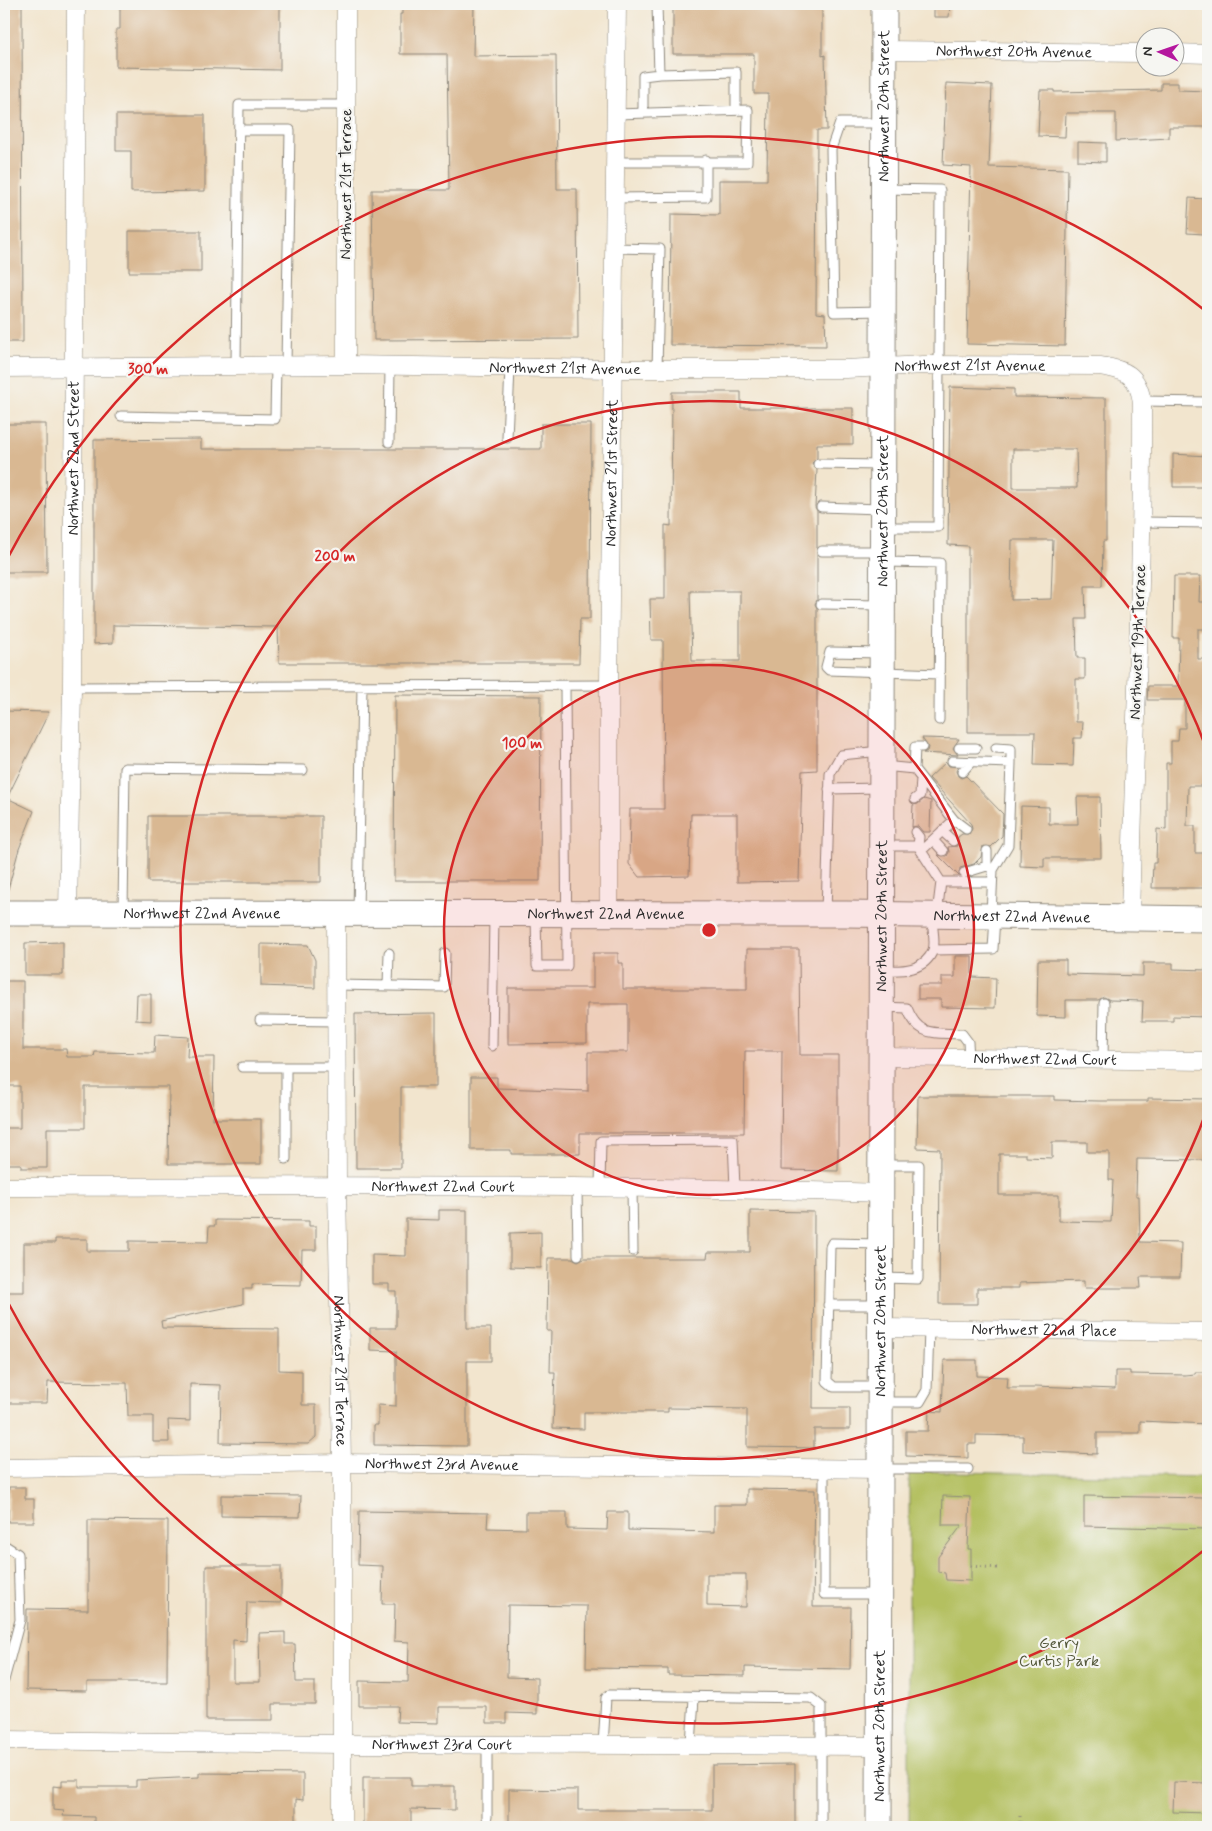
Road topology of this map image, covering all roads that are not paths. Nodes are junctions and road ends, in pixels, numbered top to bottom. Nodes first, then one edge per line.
1 (76, 4) edge
2 (346, 4) edge
3 (618, 4) edge
4 (656, 4) edge
5 (884, 4) edge
6 (884, 50) junction
7 (1134, 53) edge
8 (1184, 53) edge
9 (1208, 54) edge
10 (659, 74) junction
11 (346, 105) junction
12 (736, 110) junction
13 (643, 113) junction
14 (616, 114) junction
15 (884, 123) junction
16 (239, 130) junction
17 (706, 160) junction
18 (616, 162) junction
19 (884, 189) junction
20 (615, 198) junction
21 (614, 248) junction
22 (884, 311) junction
23 (236, 365) junction
24 (281, 365) junction
25 (346, 365) junction
26 (938, 365) junction
27 (74, 366) junction
28 (390, 366) junction
29 (884, 367) junction
30 (4, 368) edge
31 (510, 368) junction
32 (613, 369) junction
33 (657, 369) junction
34 (1126, 372) joint
35 (1142, 401) junction
36 (1208, 402) edge
37 (122, 416) dead end
38 (507, 438) dead end
39 (389, 442) dead end
40 (818, 464) dead end
41 (883, 465) junction
42 (821, 508) dead end
43 (1143, 522) junction
44 (1208, 522) edge
45 (883, 537) junction
46 (822, 551) dead end
47 (821, 604) dead end
48 (882, 605) junction
49 (882, 663) junction
50 (939, 674) junction
51 (609, 685) junction
52 (362, 686) junction
53 (565, 686) junction
54 (72, 687) junction
55 (939, 720) dead end
56 (922, 747) dead end
57 (959, 748) dead end
58 (976, 748) dead end
59 (996, 748) dead end
60 (952, 761) dead end
61 (972, 762) junction
62 (1011, 763) junction
63 (882, 768) junction
64 (914, 769) junction
65 (303, 770) dead end
66 (962, 772) dead end
67 (921, 778) junction
68 (829, 789) junction
69 (920, 798) dead end
70 (954, 820) junction
71 (966, 828) dead end
72 (942, 831) junction
73 (920, 839) junction
74 (933, 840) junction
75 (953, 841) dead end
76 (881, 846) junction
77 (942, 851) dead end
78 (987, 851) dead end
79 (974, 863) dead end
80 (990, 868) junction
81 (964, 873) dead end
82 (941, 882) junction
83 (992, 882) junction
84 (68, 913) junction
85 (123, 913) junction
86 (347, 913) junction
87 (494, 913) junction
88 (536, 913) junction
89 (567, 913) junction
90 (609, 913) junction
91 (4, 914) edge
92 (826, 914) junction
93 (881, 914) junction
94 (935, 915) junction
95 (993, 916) junction
96 (1130, 918) junction
97 (1208, 919) edge
98 (933, 950) junction
99 (389, 953) dead end
100 (445, 953) dead end
101 (881, 970) junction
102 (337, 985) junction
103 (388, 986) junction
104 (1104, 1003) dead end
105 (881, 1007) junction
106 (260, 1020) dead end
107 (337, 1021) junction
108 (492, 1046) dead end
109 (881, 1057) junction
110 (969, 1058) junction
111 (1103, 1060) junction
112 (1208, 1061) edge
113 (242, 1067) dead end
114 (286, 1067) junction
115 (337, 1067) junction
116 (286, 1159) dead end
117 (881, 1165) junction
118 (337, 1186) junction
119 (4, 1187) edge
120 (577, 1188) junction
121 (600, 1188) junction
122 (632, 1188) junction
123 (735, 1188) junction
124 (881, 1193) junction
125 (880, 1244) junction
126 (633, 1250) dead end
127 (578, 1255) dead end
128 (880, 1278) junction
129 (828, 1305) junction
130 (880, 1316) junction
131 (929, 1329) junction
132 (1208, 1332) edge
133 (880, 1395) junction
134 (342, 1463) junction
135 (4, 1468) edge
136 (824, 1469) junction
137 (880, 1469) junction
138 (968, 1469) dead end
139 (4, 1544) edge
140 (879, 1594) junction
141 (4, 1680) edge
142 (694, 1698) junction
143 (4, 1740) edge
144 (342, 1744) junction
145 (487, 1745) junction
146 (603, 1745) junction
147 (691, 1745) junction
148 (820, 1746) junction
149 (879, 1746) junction
150 (487, 1817) dead end
151 (342, 1827) edge
152 (821, 1827) edge
153 (879, 1827) edge

1 - 27 street, Northwest 22nd Street
2 - 11 street, Northwest 21st Terrace
3 - 14 street, Northwest 21st Street
4 - 10 lane
5 - 6 main road, Northwest 20th Street
6 - 7 street, Northwest 20th Avenue
6 - 15 main road, Northwest 20th Street
8 - 9 street
10 - 12 lane
10 - 13 lane
11 - 16 lane
11 - 25 street, Northwest 21st Terrace
12 - 13 lane
12 - 17 lane
13 - 14 lane
14 - 18 street, Northwest 21st Street
15 - 19 main road, Northwest 20th Street
15 - 22 lane
16 - 23 lane
16 - 24 lane
17 - 18 lane
17 - 20 lane
18 - 20 street, Northwest 21st Street
19 - 22 main road, Northwest 20th Street
19 - 26 lane
20 - 21 street, Northwest 21st Street
21 - 32 street, Northwest 21st Street
21 - 33 lane
22 - 29 main road, Northwest 20th Street
23 - 24 street, Northwest 21st Avenue
23 - 27 street, Northwest 21st Avenue
24 - 25 street, Northwest 21st Avenue
24 - 37 lane
25 - 28 street, Northwest 21st Avenue
26 - 29 street, Northwest 21st Avenue
26 - 34 street, Northwest 21st Avenue
26 - 45 lane
27 - 30 street, Northwest 21st Avenue
27 - 54 street, Northwest 22nd Street
28 - 31 street, Northwest 21st Avenue
28 - 39 lane
29 - 33 street, Northwest 21st Avenue
29 - 41 main road, Northwest 20th Street
31 - 32 street, Northwest 21st Avenue
31 - 38 lane
32 - 33 street, Northwest 21st Avenue
32 - 51 street, Northwest 21st Street
34 - 35 street, Northwest 19th Terrace
35 - 36 lane
35 - 43 street, Northwest 19th Terrace
40 - 41 lane
41 - 45 main road, Northwest 20th Street
42 - 45 lane
43 - 44 lane
43 - 96 street, Northwest 19th Terrace
45 - 46 lane
45 - 48 main road, Northwest 20th Street
45 - 50 lane
47 - 48 lane
48 - 49 main road, Northwest 20th Street
49 - 49 lane
49 - 50 lane
49 - 63 main road, Northwest 20th Street
50 - 55 lane
51 - 53 lane
51 - 90 street, Northwest 21st Street
52 - 53 lane
52 - 54 lane
52 - 86 lane
53 - 89 lane
54 - 84 street, Northwest 22nd Street
56 - 64 lane
57 - 58 lane
59 - 62 lane
60 - 61 lane
61 - 62 lane
61 - 66 lane
62 - 80 lane
63 - 64 lane
63 - 68 lane
63 - 68 lane
63 - 76 main road, Northwest 20th Street
64 - 67 lane
65 - 85 lane
67 - 69 lane
67 - 70 lane
68 - 92 lane
70 - 71 lane
70 - 72 lane
72 - 74 lane
72 - 75 lane
73 - 74 lane
73 - 76 lane
73 - 82 lane
74 - 77 lane
76 - 93 main road, Northwest 20th Street
78 - 80 lane
79 - 80 lane
80 - 81 lane
80 - 83 lane
82 - 83 lane
82 - 94 lane
83 - 95 lane
84 - 85 main road, Northwest 22nd Avenue
84 - 91 main road, Northwest 22nd Avenue
85 - 86 main road, Northwest 22nd Avenue
86 - 87 main road, Northwest 22nd Avenue
86 - 102 street, Northwest 21st Terrace
87 - 88 main road, Northwest 22nd Avenue
87 - 108 lane
88 - 89 main road, Northwest 22nd Avenue
88 - 89 lane
89 - 90 main road, Northwest 22nd Avenue
90 - 92 main road, Northwest 22nd Avenue
92 - 93 main road, Northwest 22nd Avenue
93 - 94 main road, Northwest 22nd Avenue
93 - 101 main road, Northwest 20th Street
94 - 95 main road, Northwest 22nd Avenue
94 - 98 lane
95 - 96 main road, Northwest 22nd Avenue
95 - 98 lane
96 - 97 main road, Northwest 22nd Avenue
98 - 101 lane
99 - 103 lane
100 - 103 lane
101 - 105 main road, Northwest 20th Street
102 - 103 lane
102 - 107 street, Northwest 21st Terrace
104 - 111 lane
105 - 109 main road, Northwest 20th Street
105 - 110 lane
106 - 107 lane
107 - 115 street, Northwest 21st Terrace
109 - 110 street, Northwest 22nd Court
109 - 117 main road, Northwest 20th Street
110 - 111 street, Northwest 22nd Court
111 - 112 street, Northwest 22nd Court
113 - 114 lane
114 - 115 lane
114 - 116 lane
115 - 118 street, Northwest 21st Terrace
117 - 124 main road, Northwest 20th Street
117 - 128 lane
118 - 119 street, Northwest 22nd Court
118 - 120 street, Northwest 22nd Court
118 - 134 street, Northwest 21st Terrace
120 - 121 street, Northwest 22nd Court
120 - 127 lane
121 - 122 street, Northwest 22nd Court
121 - 123 lane
122 - 123 street, Northwest 22nd Court
122 - 126 lane
123 - 124 street, Northwest 22nd Court
124 - 125 main road, Northwest 20th Street
125 - 128 main road, Northwest 20th Street
125 - 129 lane
128 - 130 main road, Northwest 20th Street
129 - 130 lane
129 - 133 lane
130 - 131 street, Northwest 22nd Place
130 - 133 main road, Northwest 20th Street
131 - 132 street, Northwest 22nd Place
131 - 133 lane
133 - 137 main road, Northwest 20th Street
134 - 135 street, Northwest 23rd Avenue
134 - 136 street, Northwest 23rd Avenue
134 - 144 street, Northwest 21st Terrace
136 - 137 street, Northwest 23rd Avenue
136 - 140 lane
137 - 138 lane
137 - 140 main road, Northwest 20th Street
139 - 141 lane
140 - 149 main road, Northwest 20th Street
142 - 146 lane
142 - 147 lane
142 - 148 lane
143 - 144 street, Northwest 23rd Court
144 - 145 street, Northwest 23rd Court
144 - 151 street, Northwest 21st Terrace
145 - 146 street, Northwest 23rd Court
145 - 150 lane
146 - 147 street, Northwest 23rd Court
147 - 148 street, Northwest 23rd Court
148 - 149 street, Northwest 23rd Court
148 - 152 lane
149 - 153 main road, Northwest 20th Street

